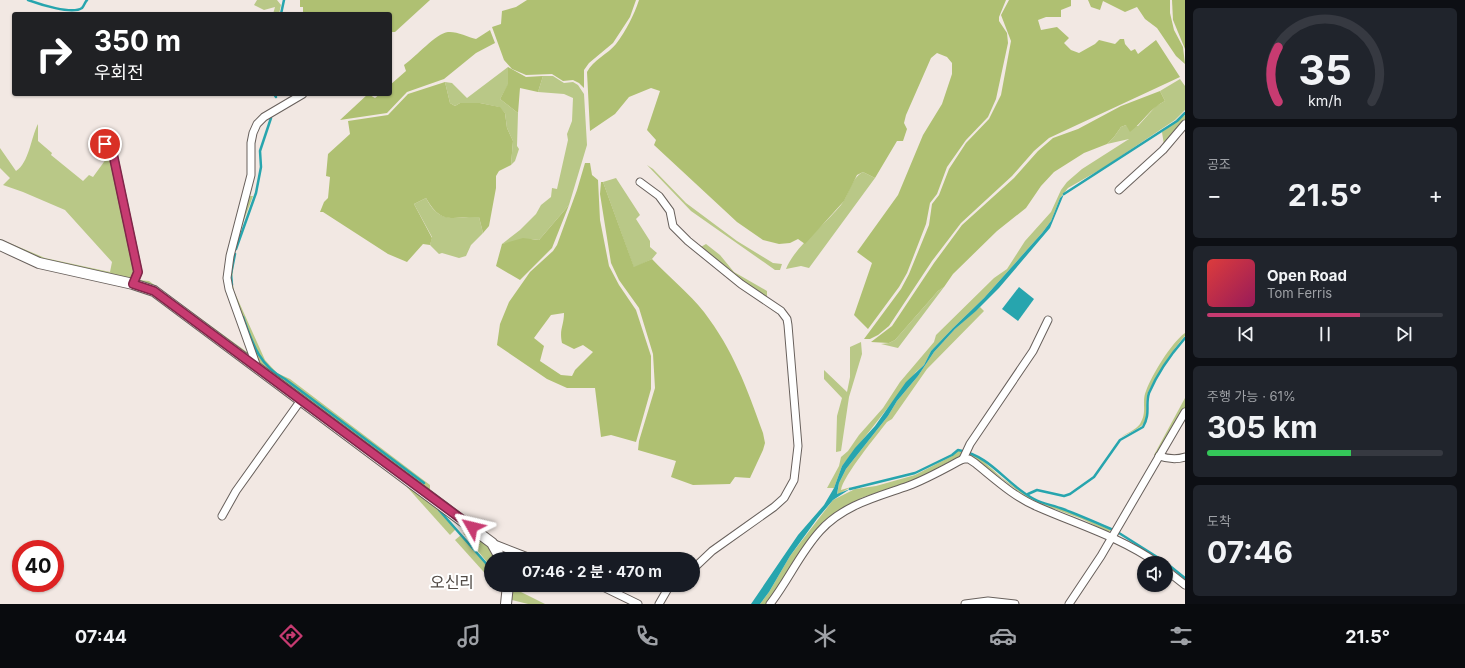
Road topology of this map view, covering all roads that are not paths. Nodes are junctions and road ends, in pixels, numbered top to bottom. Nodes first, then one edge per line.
1 (299, 96) edge
2 (1185, 124) edge
3 (105, 144) dead end
4 (640, 182) dead end
5 (1119, 190) dead end
6 (0, 245) edge
7 (133, 284) junction
8 (1048, 320) dead end
9 (257, 368) junction
10 (301, 400) junction
11 (1185, 412) edge
12 (1159, 456) junction
13 (1185, 457) edge
14 (963, 459) junction
15 (222, 516) dead end
16 (1112, 536) junction
17 (492, 543) junction
18 (498, 552) edge
19 (515, 552) edge
20 (1146, 556) edge
21 (700, 562) edge
22 (1173, 576) edge
23 (1185, 585) edge
24 (507, 592) edge
25 (613, 592) edge
26 (666, 592) edge
27 (506, 604) edge
28 (638, 604) edge
29 (659, 604) edge
30 (770, 604) edge
31 (965, 604) edge
32 (1014, 604) edge
33 (1069, 604) edge

1 - 9 street
2 - 5 street
3 - 7 street
4 - 21 street
6 - 7 street
7 - 9 street
8 - 14 street
9 - 10 street
10 - 15 street
10 - 17 street
11 - 12 street
12 - 13 street
12 - 16 street
14 - 16 street
14 - 30 street
16 - 20 street
16 - 33 street
17 - 18 street
17 - 19 street
22 - 23 street
24 - 27 street
25 - 28 street
26 - 29 street
31 - 32 street

